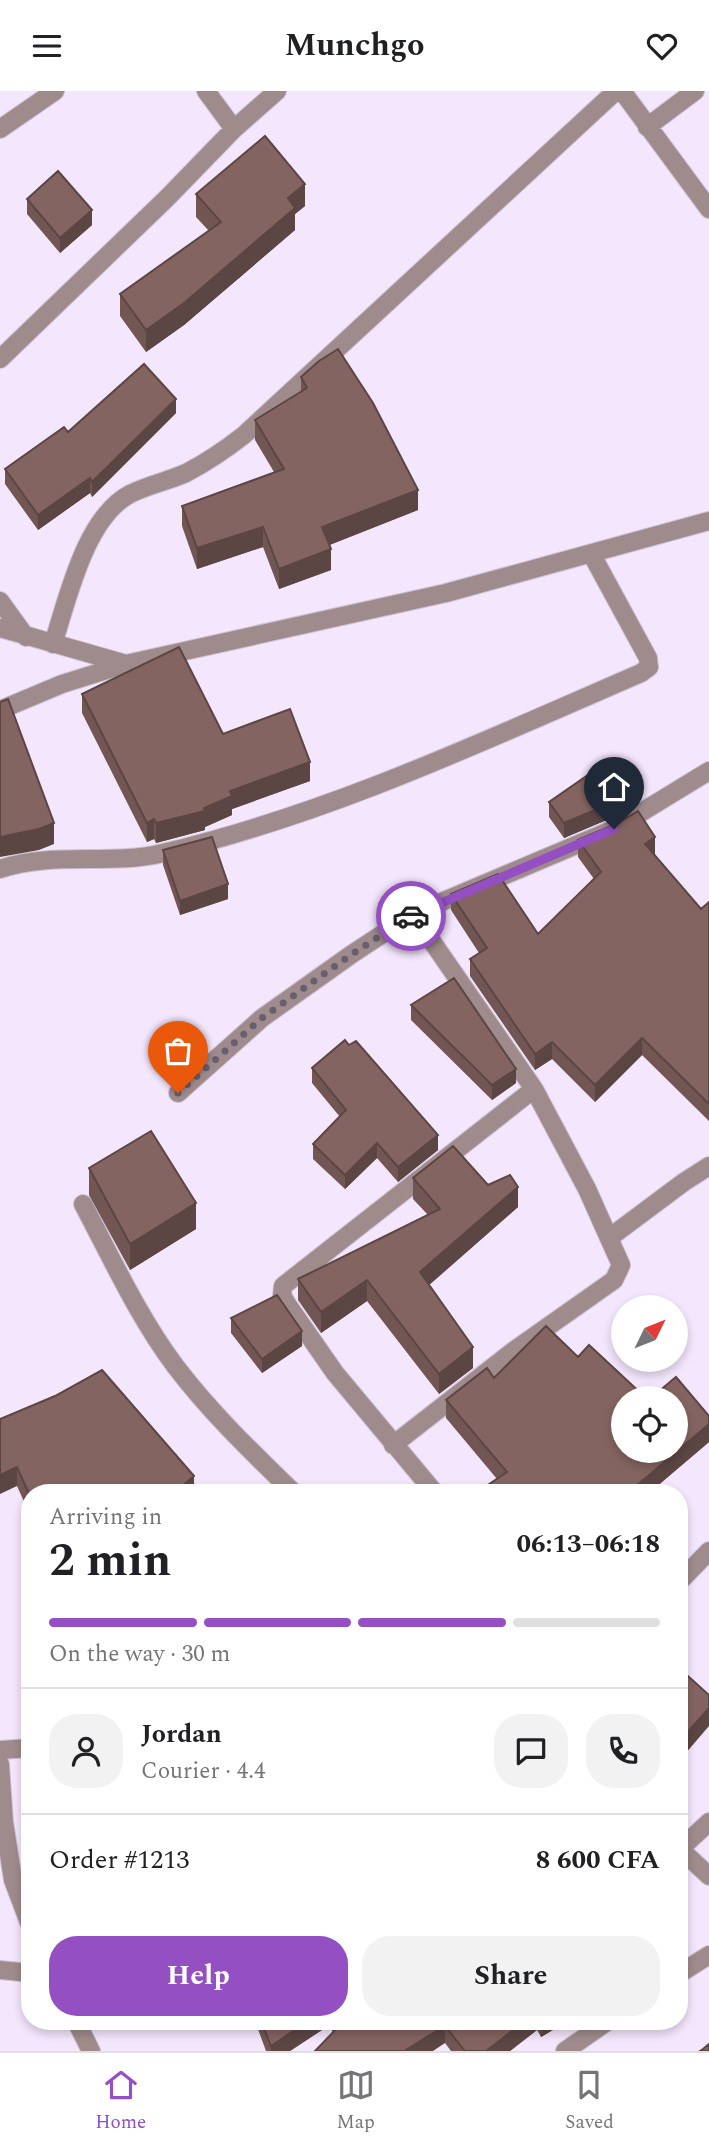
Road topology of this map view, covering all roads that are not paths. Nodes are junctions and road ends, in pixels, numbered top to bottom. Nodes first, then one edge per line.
1 (55, 91) edge
2 (206, 91) edge
3 (277, 91) edge
4 (616, 91) edge
5 (622, 91) edge
6 (695, 91) edge
7 (647, 127) junction
8 (0, 128) edge
9 (234, 129) junction
10 (709, 209) edge
11 (0, 359) edge
12 (709, 521) edge
13 (592, 555) junction
14 (0, 601) edge
15 (0, 628) edge
16 (26, 637) junction
17 (53, 643) junction
18 (126, 664) junction
19 (0, 710) edge
20 (709, 771) edge
21 (0, 869) edge
22 (413, 914) junction
23 (534, 1089) junction
24 (178, 1093) dead end
25 (709, 1166) edge
26 (83, 1204) dead end
27 (609, 1238) junction
28 (393, 1445) junction
29 (285, 1484) edge
30 (427, 1484) edge
31 (709, 1551) edge
32 (688, 1573) edge
33 (21, 1749) edge
34 (0, 1750) edge
35 (0, 1764) edge
36 (709, 1822) edge
37 (688, 1841) edge
38 (688, 1856) edge
39 (709, 1877) edge
40 (21, 1901) edge
41 (709, 1955) edge
42 (688, 1968) edge
43 (0, 1970) edge
44 (21, 1972) edge
45 (82, 2030) edge
46 (595, 2030) edge
47 (91, 2051) edge
48 (565, 2051) edge

1 - 8 street
2 - 9 street
3 - 9 street
4 - 17 street
5 - 7 street
6 - 7 street
7 - 10 street
9 - 11 street
12 - 13 street
13 - 18 street
13 - 21 street
14 - 16 street
15 - 16 street
16 - 17 street
17 - 18 street
18 - 19 street
20 - 22 street
22 - 23 street
22 - 24 street
23 - 27 street
23 - 28 street
25 - 27 street
26 - 29 street
27 - 28 street
28 - 30 street
31 - 32 street
33 - 34 street
35 - 40 street
36 - 37 street
38 - 39 street
41 - 42 street
43 - 44 street
45 - 47 street
46 - 48 street

